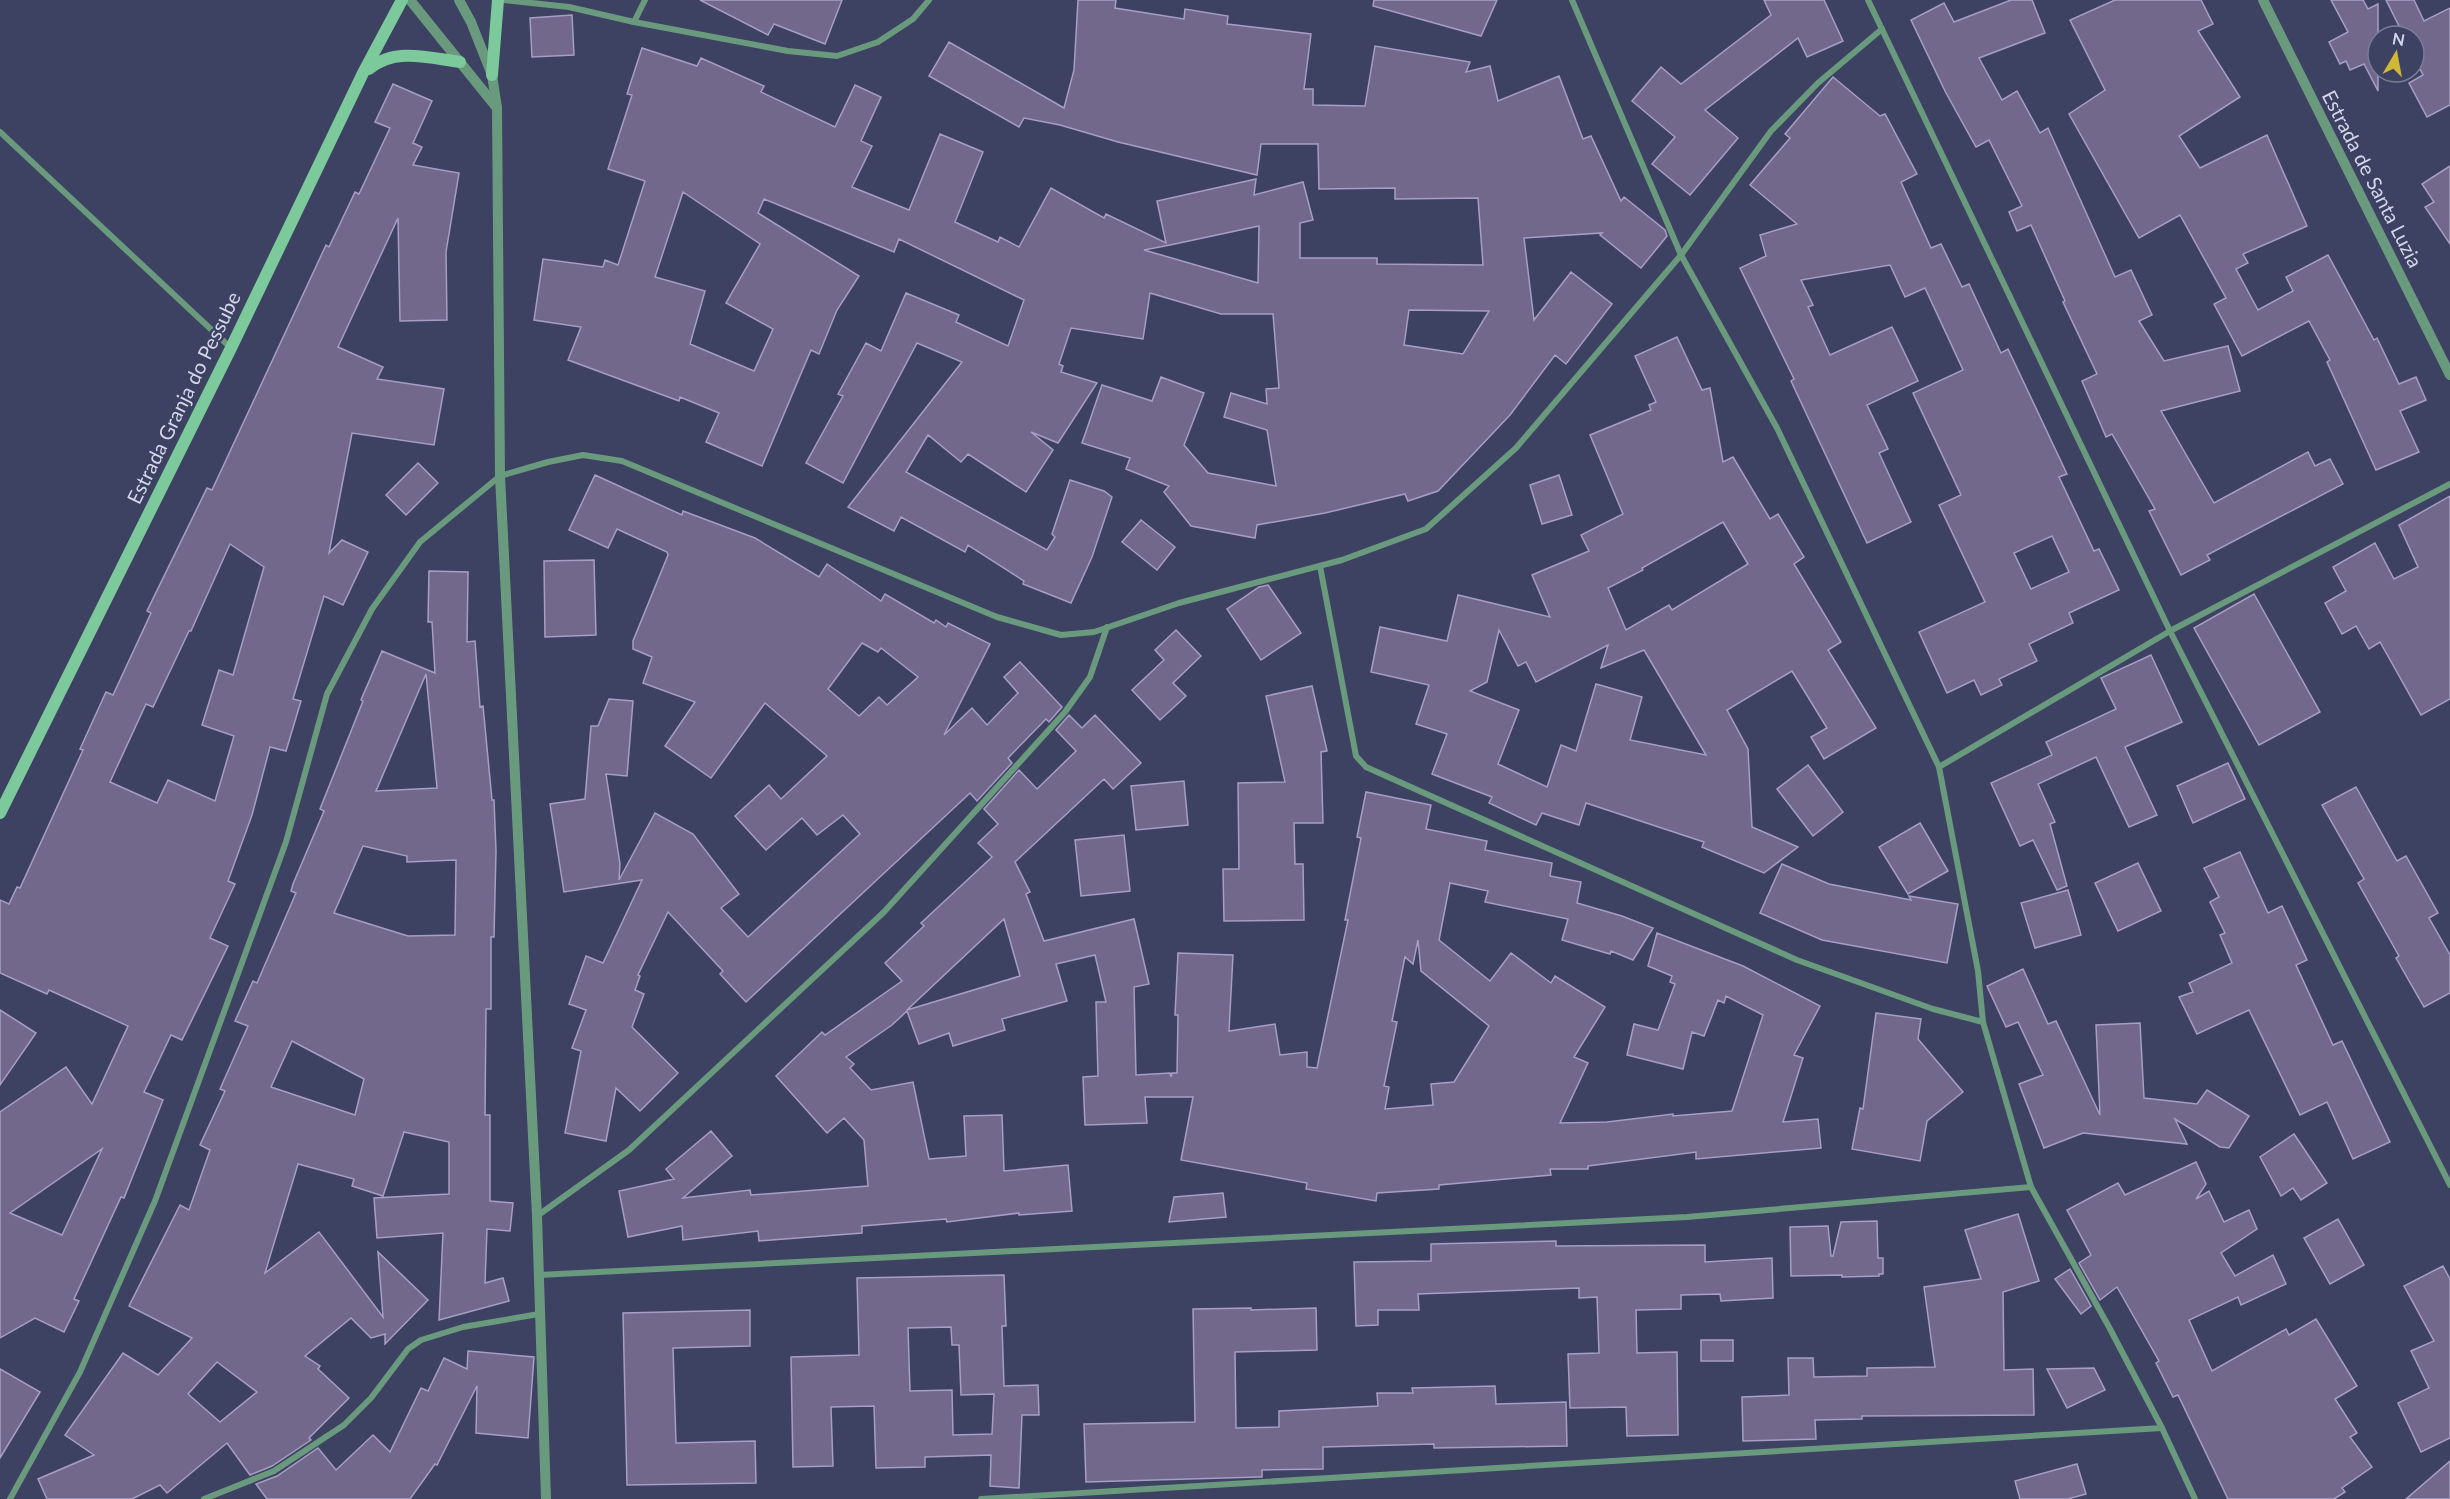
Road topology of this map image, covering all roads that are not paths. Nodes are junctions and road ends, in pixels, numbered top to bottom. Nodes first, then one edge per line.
1 (402, 0) edge
2 (410, 0) edge
3 (459, 0) edge
4 (498, 0) edge
5 (504, 0) edge
6 (645, 0) edge
7 (929, 0) edge
8 (1572, 0) edge
9 (1868, 0) edge
10 (2263, 0) edge
11 (633, 22) junction
12 (1882, 29) junction
13 (460, 62) junction
14 (363, 73) junction
15 (492, 75) junction
16 (497, 108) junction
17 (0, 132) edge
18 (1681, 255) junction
19 (231, 348) junction
20 (2450, 375) edge
21 (500, 476) junction
22 (2450, 484) edge
23 (1320, 566) junction
24 (1107, 627) junction
25 (2170, 631) junction
26 (1939, 767) junction
27 (0, 813) edge
28 (1983, 1022) junction
29 (2450, 1185) edge
30 (2031, 1187) junction
31 (537, 1216) junction
32 (539, 1275) junction
33 (539, 1314) junction
34 (2162, 1428) junction
35 (10, 1499) edge
36 (204, 1499) edge
37 (546, 1499) edge
38 (981, 1499) edge
39 (2194, 1499) edge

1 - 14 main road, Estrada Granja do Pessube
2 - 13 street
3 - 15 street
4 - 15 main road
5 - 11 street
6 - 11 street
7 - 11 street
8 - 18 street
9 - 12 street
10 - 20 street, Estrada de Santa Luzia
12 - 18 street
12 - 25 street
13 - 14 main road
13 - 16 street
14 - 19 main road, Estrada Granja do Pessube
15 - 16 street
16 - 21 street
17 - 19 street
18 - 23 street
18 - 26 street
19 - 27 main road, Estrada Granja do Pessube
21 - 24 street
21 - 31 street
21 - 35 street
22 - 25 street
23 - 24 street
23 - 28 street
24 - 31 street
25 - 26 street
25 - 29 street
26 - 28 street
28 - 30 street
30 - 32 street
30 - 34 street
31 - 32 street
32 - 33 street
33 - 36 street
33 - 37 street
34 - 38 street
34 - 39 street

